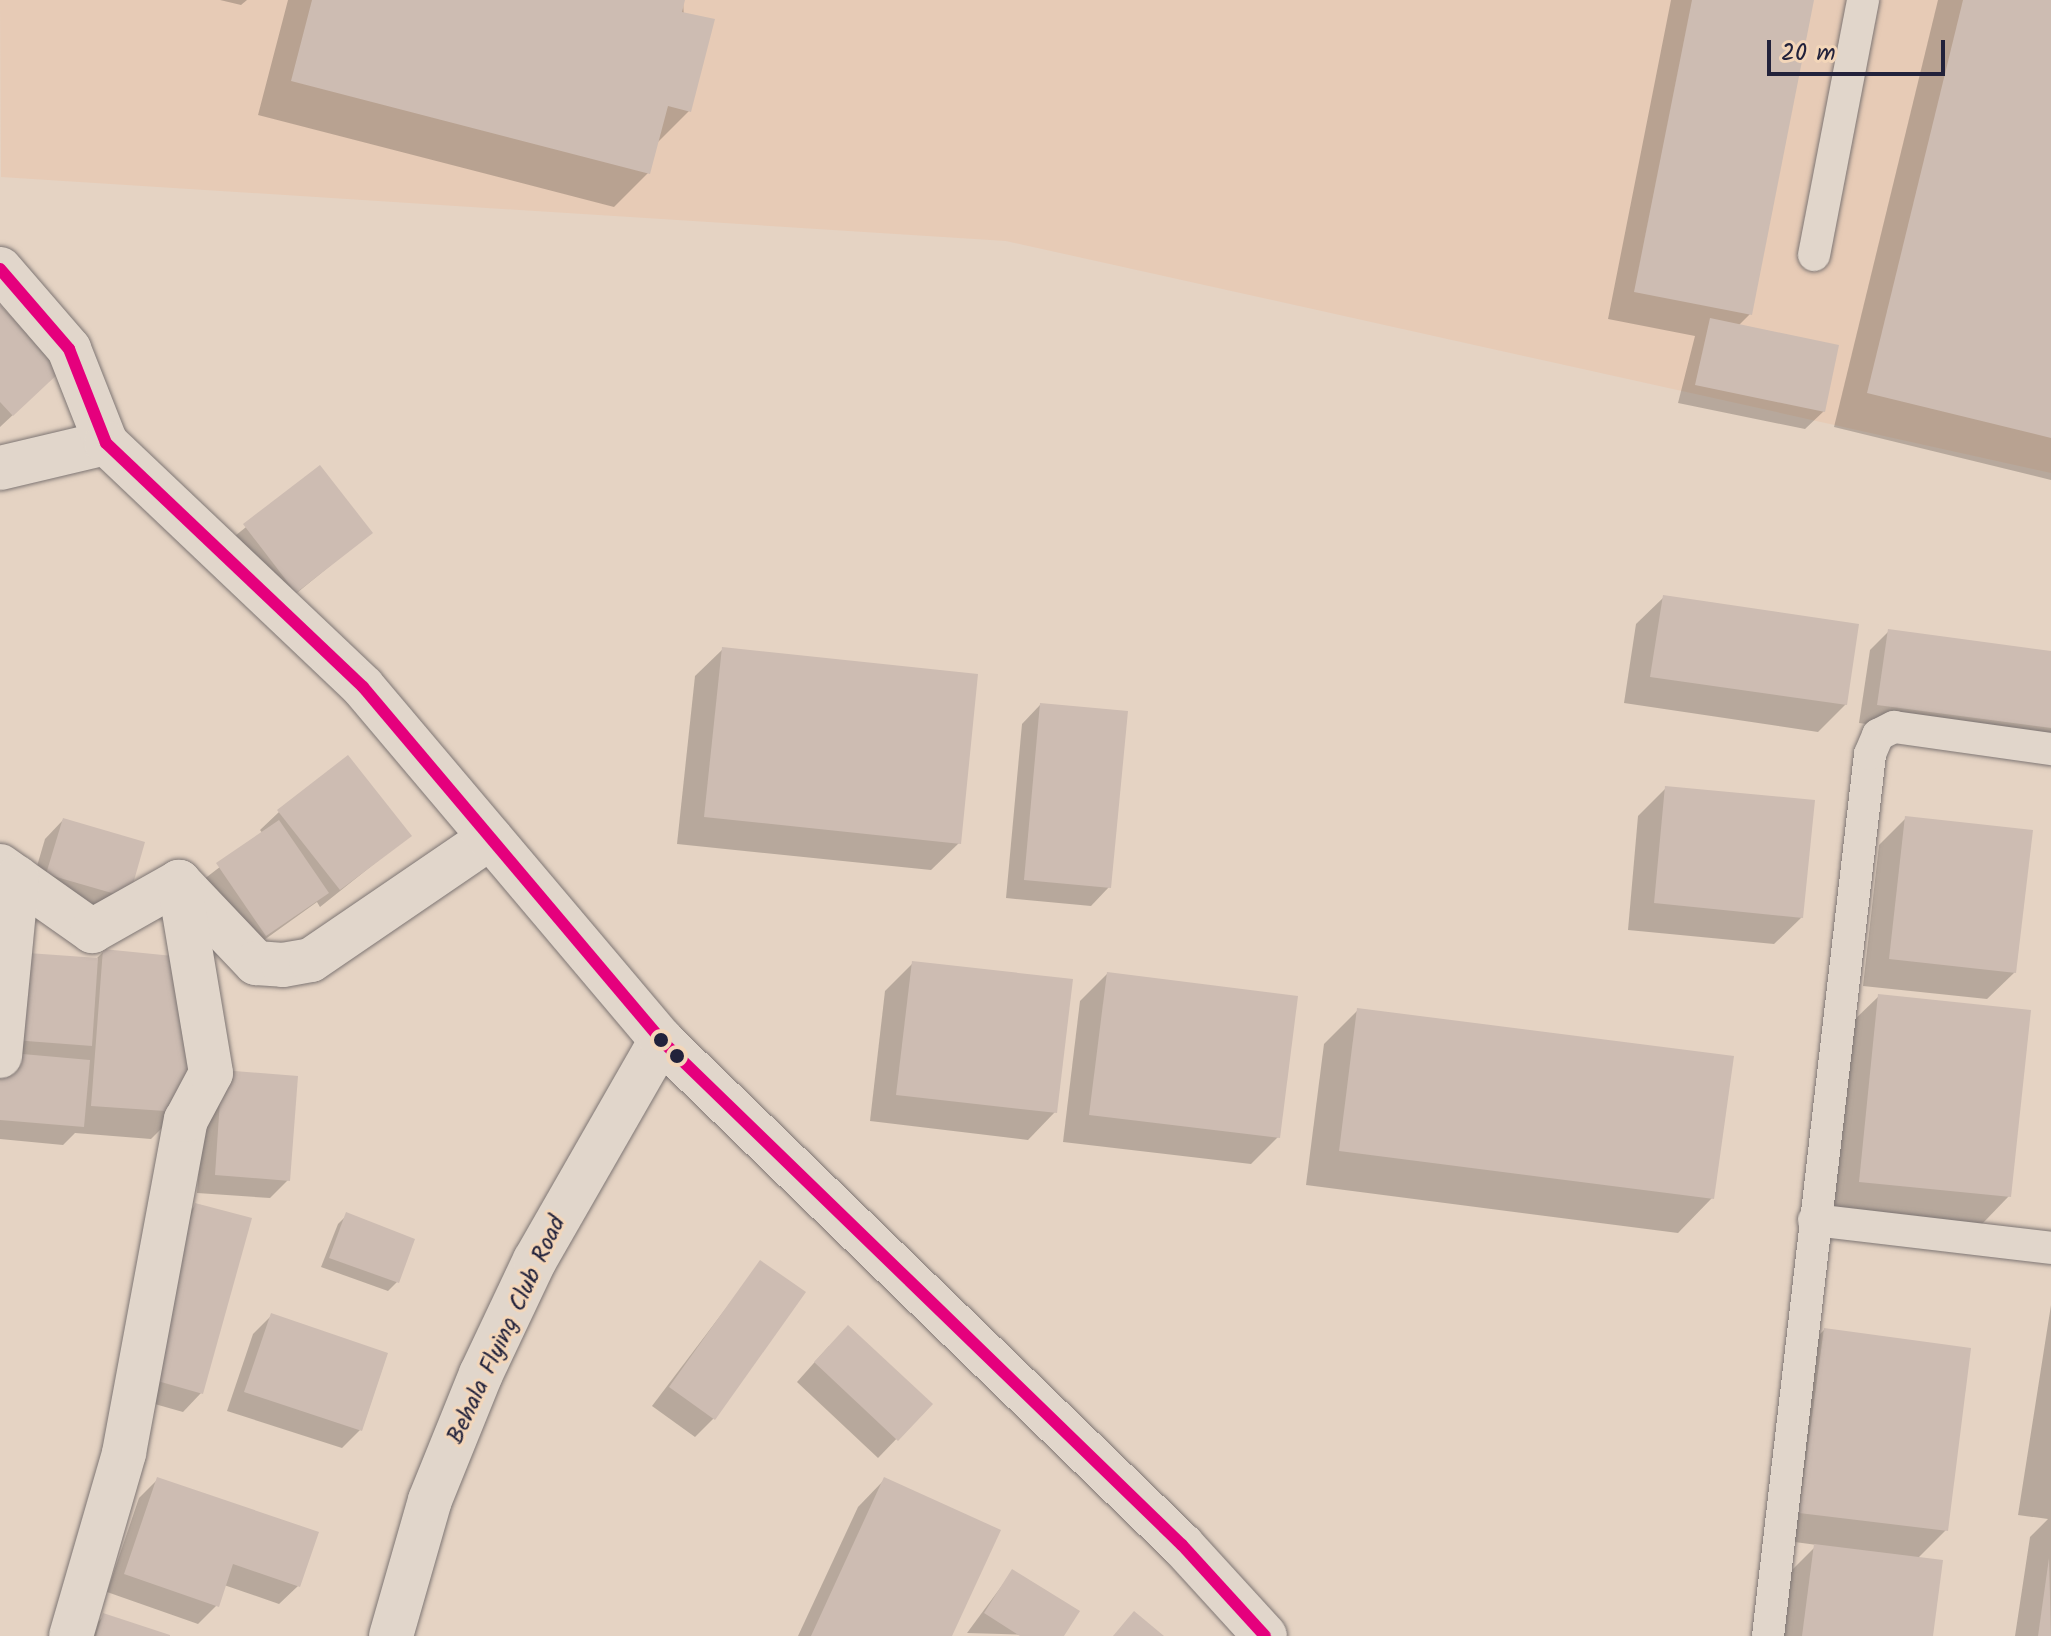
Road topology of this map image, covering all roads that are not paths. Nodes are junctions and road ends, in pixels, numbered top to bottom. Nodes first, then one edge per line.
1 (1863, 0) edge
2 (1814, 255) dead end
3 (0, 269) edge
4 (106, 443) junction
5 (0, 468) edge
6 (2051, 749) edge
7 (490, 838) junction
8 (8, 872) edge
9 (179, 882) junction
10 (661, 1040) junction
11 (0, 1056) edge
12 (1814, 1220) junction
13 (2051, 1248) edge
14 (71, 1636) edge
15 (391, 1636) edge
16 (1265, 1636) edge
17 (1768, 1636) edge

1 - 2 lane
3 - 4 street
4 - 5 street
4 - 7 street
6 - 12 lane
7 - 9 street
7 - 10 street
8 - 9 street
8 - 11 street
9 - 14 street
10 - 15 street, Behala Flying Club Road
10 - 16 street
12 - 13 lane
12 - 17 lane

